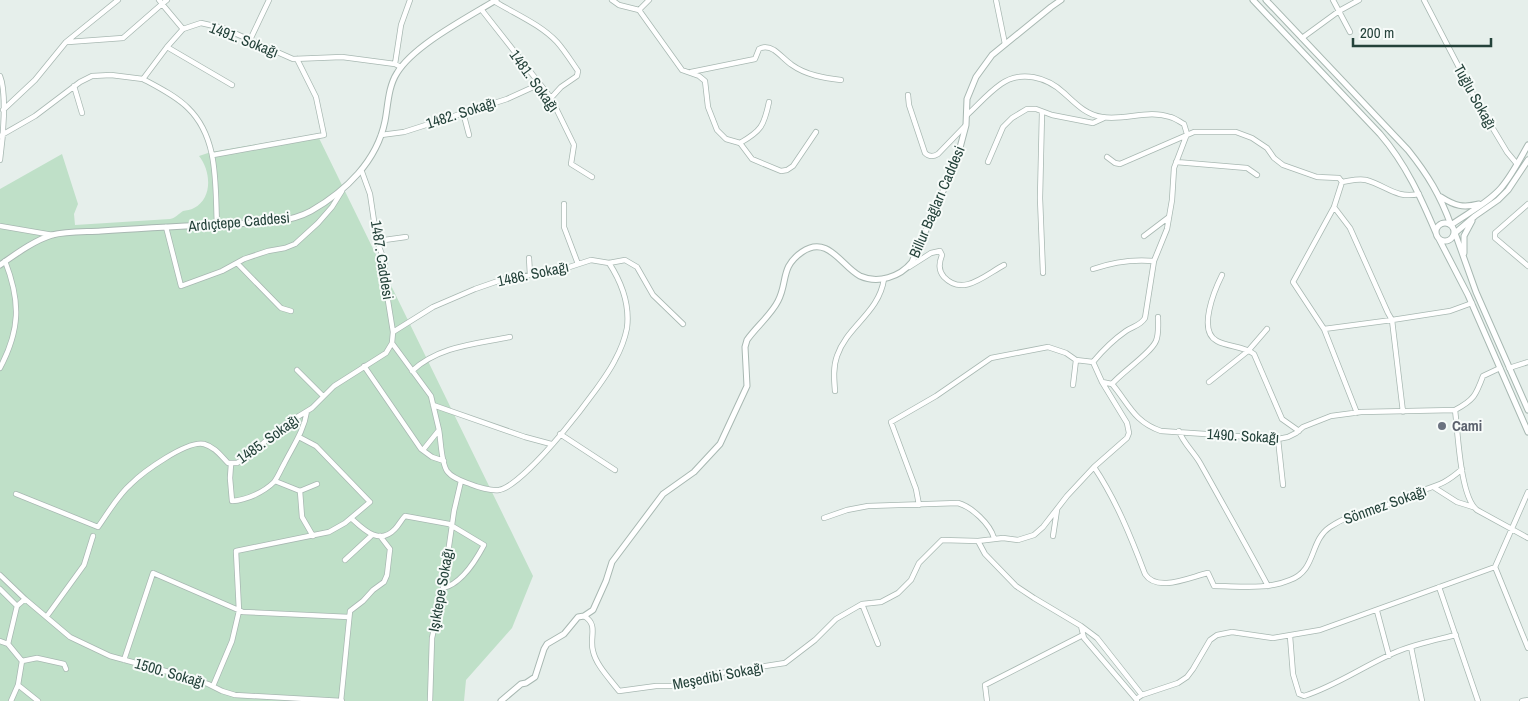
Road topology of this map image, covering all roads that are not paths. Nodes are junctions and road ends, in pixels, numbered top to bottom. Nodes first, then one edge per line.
1 (118, 0) edge
2 (167, 0) edge
3 (269, 0) edge
4 (410, 0) edge
5 (612, 0) edge
6 (649, 0) edge
7 (996, 0) edge
8 (1061, 0) edge
9 (1253, 0) edge
10 (1266, 0) edge
11 (1333, 0) edge
12 (1359, 0) edge
13 (1424, 0) edge
14 (495, 1) edge
15 (160, 2) edge
16 (481, 9) junction
17 (639, 10) junction
18 (1339, 12) junction
19 (184, 29) junction
20 (1350, 32) dead end
21 (1302, 38) junction
22 (250, 40) junction
23 (66, 42) junction
24 (1005, 44) junction
25 (167, 47) junction
26 (297, 59) junction
27 (395, 64) junction
28 (401, 67) junction
29 (689, 72) junction
30 (0, 76) edge
31 (143, 79) junction
32 (841, 80) dead end
33 (540, 84) junction
34 (232, 85) dead end
35 (74, 86) junction
36 (908, 95) dead end
37 (551, 98) junction
38 (769, 102) dead end
39 (3, 110) junction
40 (463, 112) junction
41 (1042, 112) junction
42 (82, 113) dead end
43 (967, 115) junction
44 (1105, 117) junction
45 (966, 125) junction
46 (816, 132) dead end
47 (1187, 134) junction
48 (380, 135) junction
49 (469, 135) dead end
50 (2, 136) edge
51 (740, 143) junction
52 (1528, 145) edge
53 (213, 155) junction
54 (1107, 157) dead end
55 (0, 160) edge
56 (1528, 160) edge
57 (988, 162) dead end
58 (1176, 162) junction
59 (1517, 164) junction
60 (1526, 168) edge
61 (362, 172) junction
62 (1257, 175) dead end
63 (592, 177) dead end
64 (1342, 182) junction
65 (344, 187) junction
66 (1419, 194) junction
67 (1440, 197) junction
68 (1482, 203) junction
69 (564, 204) dead end
70 (1528, 204) edge
71 (1334, 207) junction
72 (1475, 216) junction
73 (1169, 217) junction
74 (217, 224) junction
75 (1451, 225) junction
76 (0, 226) edge
77 (166, 227) junction
78 (1455, 233) junction
79 (53, 235) junction
80 (1144, 236) dead end
81 (1438, 236) junction
82 (406, 237) dead end
83 (377, 241) junction
84 (529, 258) dead end
85 (1154, 261) junction
86 (3, 263) edge
87 (237, 263) junction
88 (1466, 263) junction
89 (578, 264) junction
90 (609, 264) junction
91 (1004, 265) dead end
92 (1528, 266) edge
93 (908, 268) junction
94 (1093, 269) dead end
95 (1043, 272) dead end
96 (530, 275) junction
97 (1222, 275) dead end
98 (884, 279) junction
99 (1472, 303) junction
100 (291, 311) dead end
101 (1158, 317) dead end
102 (1392, 320) junction
103 (683, 324) dead end
104 (1267, 330) dead end
105 (1324, 330) junction
106 (394, 332) junction
107 (510, 337) dead end
108 (392, 343) junction
109 (1248, 351) junction
110 (1076, 360) junction
111 (1093, 362) junction
112 (1528, 362) edge
113 (364, 366) junction
114 (0, 368) edge
115 (1500, 368) junction
116 (1509, 368) junction
117 (297, 370) dead end
118 (412, 371) junction
119 (1102, 382) junction
120 (1209, 382) dead end
121 (1112, 384) junction
122 (1073, 385) dead end
123 (835, 391) dead end
124 (324, 396) junction
125 (433, 405) junction
126 (1455, 410) junction
127 (1528, 410) edge
128 (307, 411) junction
129 (1357, 412) junction
130 (1403, 412) junction
131 (439, 430) junction
132 (1179, 431) junction
133 (1298, 431) junction
134 (1528, 432) edge
135 (560, 434) junction
136 (299, 438) junction
137 (1278, 439) junction
138 (551, 444) junction
139 (423, 450) junction
140 (444, 461) junction
141 (231, 464) junction
142 (1094, 468) junction
143 (1462, 468) junction
144 (615, 470) dead end
145 (461, 480) junction
146 (275, 481) junction
147 (317, 484) dead end
148 (1283, 485) dead end
149 (1435, 488) junction
150 (300, 492) junction
151 (1528, 492) edge
152 (16, 494) dead end
153 (919, 505) junction
154 (1473, 507) junction
155 (1057, 509) junction
156 (350, 518) junction
157 (824, 518) dead end
158 (452, 525) junction
159 (1511, 529) junction
160 (92, 536) dead end
161 (313, 536) junction
162 (371, 536) junction
163 (380, 536) junction
164 (1053, 536) dead end
165 (994, 538) junction
166 (1528, 538) edge
167 (978, 541) junction
168 (344, 560) dead end
169 (1495, 567) junction
170 (0, 575) edge
171 (1268, 586) junction
172 (1439, 586) junction
173 (443, 588) junction
174 (0, 589) edge
175 (25, 599) junction
176 (862, 604) junction
177 (18, 606) junction
178 (239, 611) junction
179 (1376, 611) junction
180 (47, 616) junction
181 (584, 616) junction
182 (349, 617) junction
183 (1081, 626) junction
184 (1083, 635) junction
185 (1456, 635) junction
186 (1290, 636) junction
187 (0, 641) edge
188 (8, 644) junction
189 (878, 644) dead end
190 (1411, 648) junction
191 (1528, 648) edge
192 (1389, 656) junction
193 (124, 660) junction
194 (22, 661) junction
195 (66, 669) dead end
196 (18, 686) junction
197 (213, 686) junction
198 (1142, 695) junction
199 (1137, 700) edge
200 (1528, 700) edge
201 (11, 701) edge
202 (38, 701) edge
203 (342, 701) edge
204 (430, 701) edge
205 (501, 701) edge
206 (987, 701) edge
207 (1422, 701) edge
208 (1478, 701) edge
209 (1522, 701) edge

1 - 23 street
2 - 15 street
3 - 22 street
4 - 27 street
5 - 17 street
6 - 17 street
7 - 24 street
8 - 24 street, Billur Bağları Caddesi
9 - 66 street
10 - 21 street
11 - 18 street
12 - 18 street
13 - 59 street, Tuğlu Sokağı
14 - 16 street, Ardıçtepe Caddesi
14 - 37 street
15 - 19 street
15 - 23 street
16 - 28 street, Ardıçtepe Caddesi
16 - 33 street, 1481. Sokağı
17 - 29 street
18 - 20 street
18 - 21 street
19 - 22 street, 1491. Sokağı
19 - 25 street
21 - 67 street
22 - 26 street, 1491. Sokağı
23 - 39 street
24 - 43 street, Billur Bağları Caddesi
25 - 31 street
25 - 34 street
26 - 27 street, 1491. Sokağı
26 - 53 street
27 - 28 street, 1491. Sokağı
28 - 48 street, Ardıçtepe Caddesi
29 - 32 street
29 - 51 street
30 - 39 street
31 - 35 street
31 - 53 street
33 - 37 street, 1481. Sokağı
33 - 40 street, 1482. Sokağı
35 - 42 street
35 - 50 street
36 - 45 street
37 - 63 street, 1481. Sokağı
38 - 51 street
39 - 50 street
40 - 48 street, 1482. Sokağı
40 - 49 street
41 - 44 street
41 - 57 street
41 - 95 street
43 - 44 street
43 - 45 street, Billur Bağları Caddesi
44 - 47 street
45 - 93 street, Billur Bağları Caddesi
46 - 51 street
47 - 54 street
47 - 58 street
47 - 64 street
48 - 61 street, Ardıçtepe Caddesi
50 - 55 street
52 - 59 street
53 - 74 street
56 - 60 street
58 - 62 street
58 - 73 street
59 - 68 street
60 - 72 street
61 - 65 street, Ardıçtepe Caddesi
61 - 83 street, 1487. Caddesi
64 - 66 street
64 - 71 street
65 - 74 street, Ardıçtepe Caddesi
65 - 87 street
66 - 81 street
67 - 68 street
67 - 75 street
68 - 75 street
69 - 89 street
70 - 92 street
71 - 102 street
71 - 105 street
72 - 78 street
72 - 88 street
73 - 80 street
73 - 85 street
74 - 77 street, Ardıçtepe Caddesi
75 - 78 street
75 - 81 street
76 - 79 street
77 - 79 street, Ardıçtepe Caddesi
77 - 87 street
78 - 81 street
78 - 88 street
79 - 86 street, Ardıçtepe Caddesi
81 - 99 street
82 - 83 street
83 - 106 street, 1487. Caddesi
84 - 96 street
85 - 94 street
85 - 111 street
86 - 114 street
87 - 100 street
88 - 116 street
89 - 90 street, 1486. Sokağı
89 - 96 street, 1486. Sokağı
90 - 103 street, 1486. Sokağı
90 - 135 street
91 - 93 street
93 - 98 street, Billur Bağları Caddesi
96 - 106 street, 1486. Sokağı
97 - 109 street
98 - 123 street
98 - 181 street
99 - 102 street
99 - 115 street
101 - 121 street
102 - 105 street
102 - 130 street
104 - 109 street
105 - 129 street
106 - 108 street, 1487. Caddesi
107 - 118 street
108 - 113 street, 1485. Sokağı
108 - 118 street
109 - 120 street
109 - 133 street
110 - 111 street
110 - 122 street
110 - 153 street
111 - 119 street
112 - 116 street
113 - 124 street, 1485. Sokağı
113 - 139 street
115 - 126 street
115 - 134 street
116 - 127 street
117 - 124 street
118 - 125 street
119 - 121 street
119 - 142 street
121 - 132 street, 1490. Sokağı
124 - 128 street, 1485. Sokağı
125 - 131 street
125 - 138 street
126 - 130 street, 1490. Sokağı
126 - 143 street
128 - 136 street
128 - 141 street, 1485. Sokağı
129 - 130 street, 1490. Sokağı
129 - 133 street, 1490. Sokağı
131 - 139 street
131 - 140 street
132 - 137 street, 1490. Sokağı
132 - 171 street
133 - 137 street, 1490. Sokağı
135 - 138 street
135 - 144 street
136 - 146 street
136 - 156 street
137 - 148 street
138 - 145 street
139 - 140 street
140 - 145 street
141 - 146 street
141 - 152 street, 1485. Sokağı
142 - 155 street
142 - 171 street, Sönmez Sokağı
143 - 149 street, Sönmez Sokağı
143 - 154 street
145 - 158 street, Işıktepe Sokağı
146 - 150 street
147 - 150 street
149 - 154 street
149 - 171 street, Sönmez Sokağı
150 - 161 street
151 - 159 street
153 - 157 street
153 - 165 street
154 - 159 street
155 - 164 street
155 - 165 street
156 - 161 street
156 - 162 street
158 - 163 street
158 - 173 street, Işıktepe Sokağı
158 - 173 street
159 - 166 street
159 - 169 street
160 - 180 street
161 - 178 street
162 - 163 street
162 - 168 street
163 - 182 street
165 - 167 street
167 - 176 street, Meşedibi Sokağı
167 - 183 street
169 - 172 street
169 - 191 street
170 - 175 street, 1500. Sokağı
172 - 179 street
172 - 185 street
173 - 204 street, Işıktepe Sokağı
174 - 177 street
175 - 177 street
175 - 180 street, 1500. Sokağı
176 - 181 street, Meşedibi Sokağı
176 - 189 street
177 - 188 street
178 - 182 street
178 - 193 street
178 - 197 street
179 - 186 street
179 - 192 street
180 - 193 street, 1500. Sokağı
181 - 205 street
182 - 203 street
183 - 184 street
183 - 198 street
184 - 199 street
184 - 206 street
185 - 190 street
185 - 208 street
186 - 192 street
186 - 198 street
187 - 188 street
188 - 194 street
190 - 192 street
190 - 207 street
193 - 197 street, 1500. Sokağı
194 - 195 street
194 - 196 street
196 - 201 street
196 - 202 street
197 - 203 street, 1500. Sokağı
198 - 199 street
200 - 209 street

